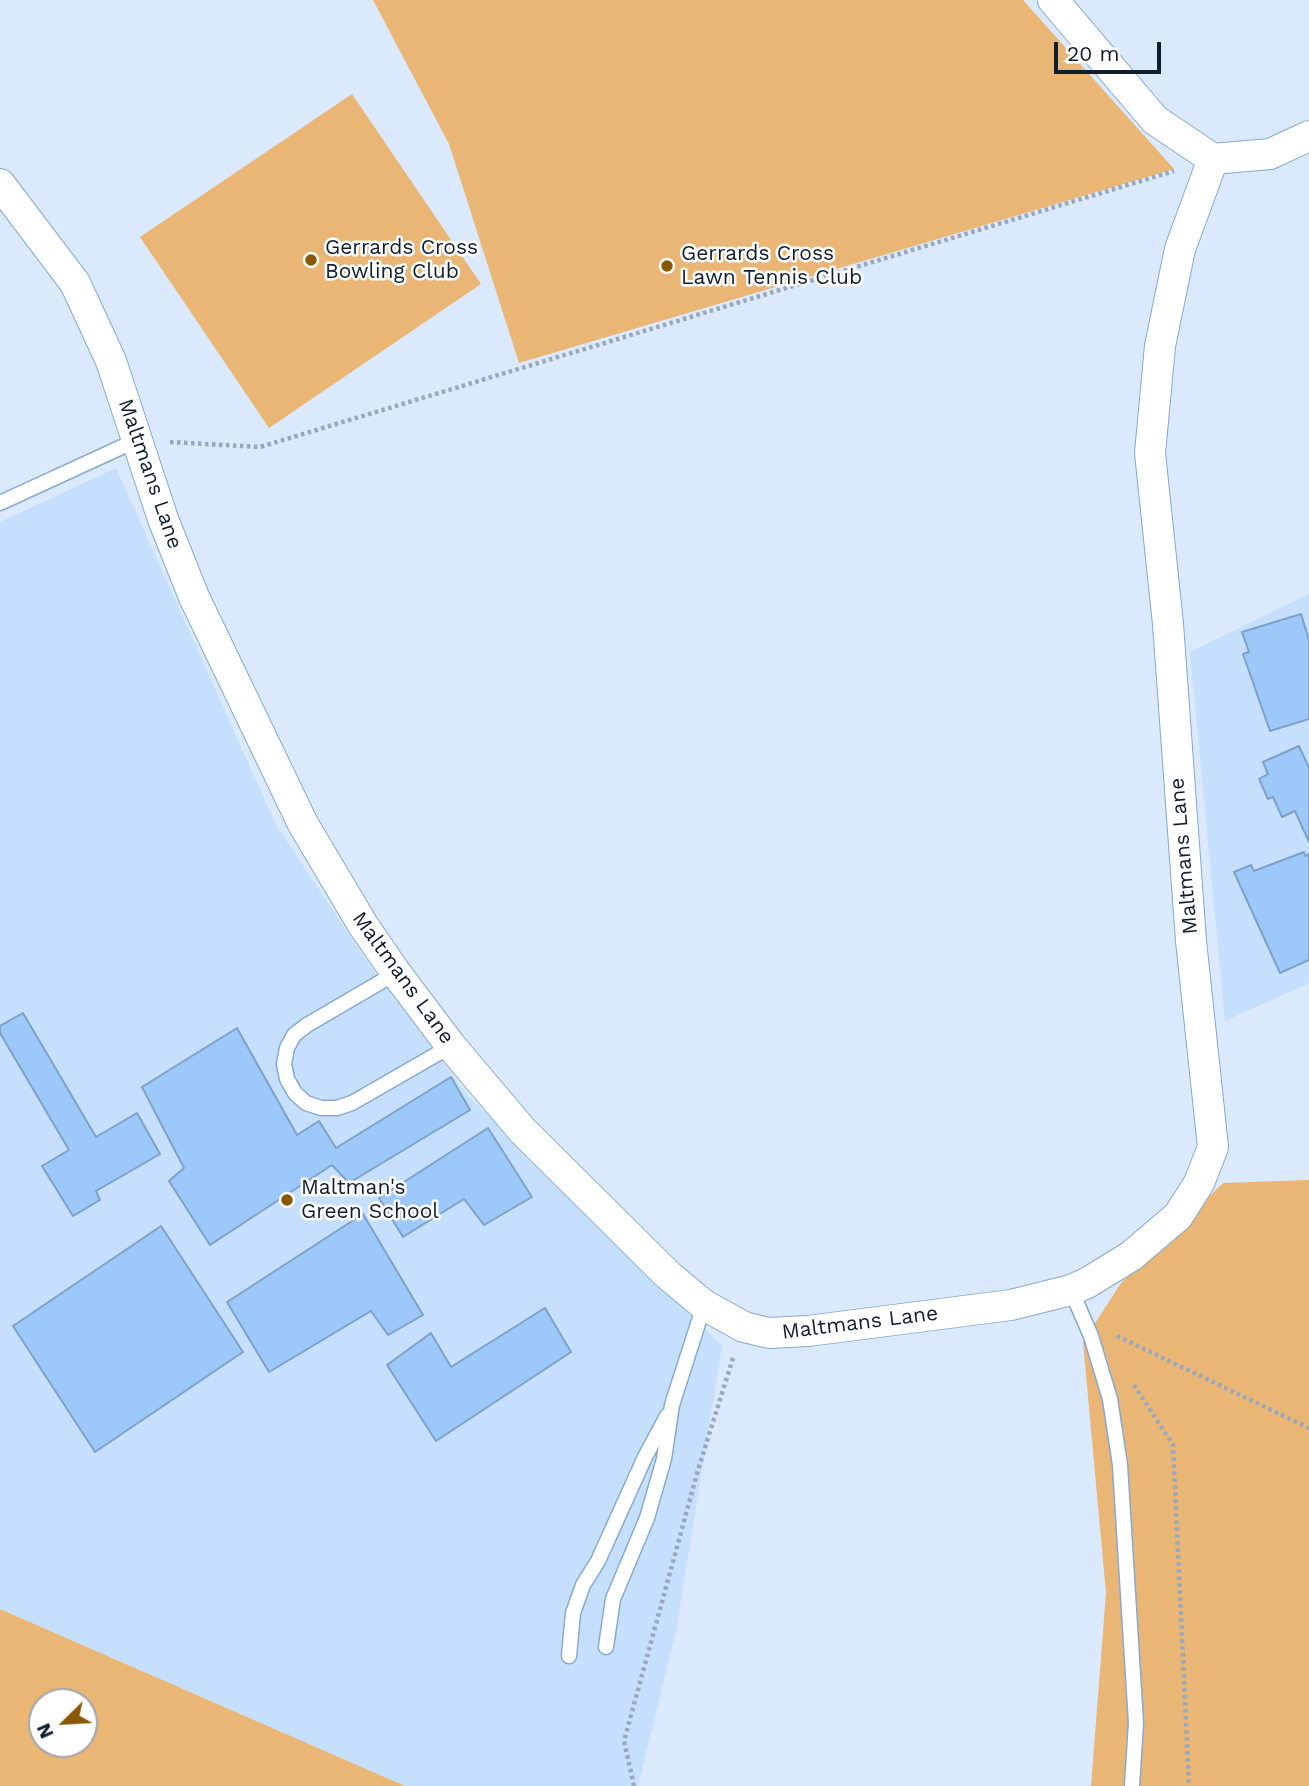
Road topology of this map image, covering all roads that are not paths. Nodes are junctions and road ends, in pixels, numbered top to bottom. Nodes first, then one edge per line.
1 (1053, 0) edge
2 (1309, 136) edge
3 (1213, 159) junction
4 (0, 184) edge
5 (137, 440) junction
6 (0, 503) edge
7 (396, 973) junction
8 (451, 1046) junction
9 (1071, 1290) junction
10 (704, 1305) junction
11 (672, 1405) junction
12 (606, 1647) dead end
13 (569, 1656) dead end
14 (1132, 1786) edge

1 - 3 street
2 - 3 street
3 - 9 street, Maltmans Lane
4 - 5 street, Maltmans Lane
5 - 6 lane
5 - 7 street, Maltmans Lane
7 - 8 street, Maltmans Lane
7 - 8 lane
8 - 10 street, Maltmans Lane
9 - 10 street, Maltmans Lane
9 - 14 lane
10 - 11 lane
11 - 12 lane
11 - 13 lane

